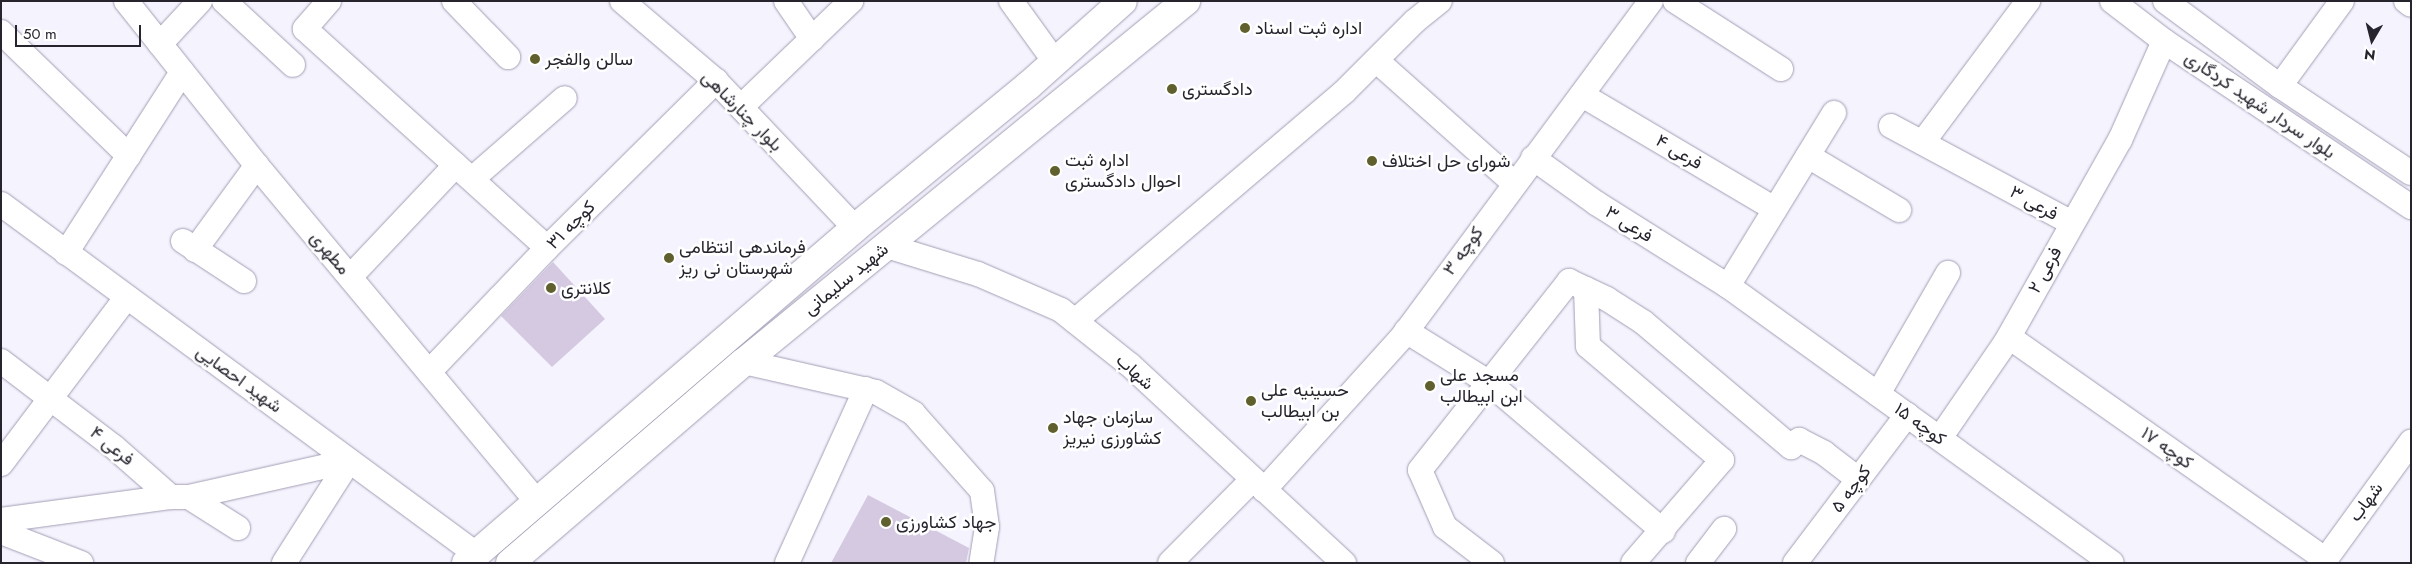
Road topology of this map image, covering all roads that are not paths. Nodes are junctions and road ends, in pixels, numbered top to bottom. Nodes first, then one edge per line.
1 (126, 1) edge
2 (200, 1) edge
3 (224, 1) edge
4 (329, 1) edge
5 (454, 1) edge
6 (622, 1) edge
7 (786, 1) edge
8 (851, 1) edge
9 (1011, 1) edge
10 (1123, 1) edge
11 (1440, 1) edge
12 (1651, 1) edge
13 (1675, 1) edge
14 (2028, 1) edge
15 (2112, 1) edge
16 (2165, 1) edge
17 (2342, 1) edge
18 (2406, 1) edge
19 (2411, 4) edge
20 (1175, 5) edge
21 (1, 32) edge
22 (812, 39) junction
23 (2164, 41) junction
24 (160, 44) junction
25 (508, 57) dead end
26 (1378, 61) junction
27 (1055, 62) junction
28 (293, 65) dead end
29 (1781, 69) dead end
30 (182, 72) junction
31 (716, 81) junction
32 (2280, 86) junction
33 (1582, 95) junction
34 (565, 98) dead end
35 (741, 108) junction
36 (1834, 113) dead end
37 (1891, 126) dead end
38 (2347, 132) junction
39 (1923, 142) junction
40 (2332, 154) junction
41 (129, 156) junction
42 (1808, 156) junction
43 (1533, 158) junction
44 (257, 165) junction
45 (464, 172) junction
46 (2411, 173) edge
47 (1514, 183) junction
48 (1, 204) edge
49 (2411, 207) edge
50 (1775, 209) junction
51 (1899, 210) dead end
52 (2072, 223) junction
53 (855, 228) junction
54 (887, 246) junction
55 (548, 248) junction
56 (66, 252) junction
57 (1948, 273) dead end
58 (350, 277) junction
59 (244, 281) dead end
60 (1728, 286) junction
61 (1586, 289) junction
62 (127, 297) junction
63 (1075, 321) junction
64 (1406, 331) junction
65 (2009, 337) junction
66 (724, 340) junction
67 (1, 361) edge
68 (744, 362) junction
69 (429, 372) junction
70 (1488, 382) junction
71 (866, 389) junction
72 (1878, 394) junction
73 (51, 398) junction
74 (1907, 415) junction
75 (1940, 438) junction
76 (2411, 442) edge
77 (349, 461) junction
78 (1, 464) edge
79 (1858, 479) junction
80 (1258, 485) junction
81 (180, 497) junction
82 (537, 502) junction
83 (1, 520) edge
84 (238, 528) dead end
85 (1724, 530) dead end
86 (1663, 531) junction
87 (1, 532) edge
88 (471, 559) edge
89 (1339, 561) edge
90 (2324, 561) edge
91 (81, 563) edge
92 (284, 563) edge
93 (510, 563) edge
94 (787, 563) edge
95 (981, 563) edge
96 (1170, 563) edge
97 (1492, 563) edge
98 (1633, 563) edge
99 (1698, 563) edge
100 (1795, 563) edge
101 (2112, 563) edge

1 - 24 street, مطهری
2 - 24 street
3 - 28 street
4 - 45 street
5 - 25 street
6 - 31 street, بلوار چنارشاهی
7 - 22 street
8 - 22 street
9 - 27 street
10 - 27 main road, شهید سلیمانی
11 - 26 street
12 - 33 street, کوچه ۳
13 - 29 street
14 - 39 street
15 - 23 street, بلوار سردار شهید کردگاری
16 - 32 street, بلوار سردار شهید کردگاری
17 - 32 street
18 - 19 street
20 - 54 main road, شهید سلیمانی
21 - 41 street
22 - 35 street
23 - 40 street, بلوار سردار شهید کردگاری
23 - 52 street, فرعی ۲
24 - 30 street, مطهری
26 - 47 street
26 - 63 street
27 - 53 main road, شهید سلیمانی
30 - 41 street
30 - 44 street, مطهری
31 - 35 street, بلوار چنارشاهی
31 - 55 street, کوچه ۳۱
32 - 38 street, بلوار سردار شهید کردگاری
33 - 43 street, کوچه ۳
33 - 50 street, فرعی ۴
34 - 45 street
35 - 53 street, بلوار چنارشاهی
36 - 42 street
37 - 39 street, فرعی ۳
38 - 40 street
38 - 46 street, بلوار سردار شهید کردگاری
39 - 52 street, فرعی ۳
40 - 49 street, بلوار سردار شهید کردگاری
41 - 56 street
42 - 50 street
42 - 51 street
43 - 47 street, کوچه ۳
43 - 60 street, فرعی ۳
44 - 58 street, مطهری
44 - 59 street
45 - 55 street
45 - 58 street
47 - 64 street, کوچه ۳
48 - 56 street, شهید احصایی
50 - 60 street
52 - 65 street, فرعی ۲
53 - 66 main road, شهید سلیمانی
54 - 63 street, شهاب
54 - 68 main road, شهید سلیمانی
55 - 69 street, کوچه ۳۱
56 - 62 street, شهید احصایی
57 - 72 street
58 - 69 street, مطهری
60 - 72 street, کوچه ۱۵
61 - 70 street
61 - 79 street
61 - 86 street
62 - 73 street
62 - 77 street, شهید احصایی
63 - 80 street, شهاب
64 - 70 street
64 - 80 street, کوچه ۳
65 - 75 street, فرعی ۲
65 - 90 street, کوچه ۱۷
66 - 68 main road
66 - 82 main road, شهید سلیمانی
67 - 73 street
68 - 71 street
68 - 93 main road, شهید سلیمانی
69 - 82 street, مطهری
70 - 86 street
70 - 97 street
71 - 94 street
71 - 95 street
72 - 74 street, کوچه ۱۵
73 - 78 street
73 - 81 street, فرعی ۴
74 - 75 street, کوچه ۱۵
74 - 79 street, کوچه ۵
75 - 101 street, کوچه ۱۵
76 - 90 street, شهاب
77 - 81 street
77 - 88 street, شهید احصایی
77 - 92 street
79 - 100 street, کوچه ۵
80 - 89 street, شهاب
80 - 96 street, کوچه ۳
81 - 83 street
81 - 84 street
82 - 88 main road, شهید سلیمانی
85 - 99 street
86 - 98 street
87 - 91 street

